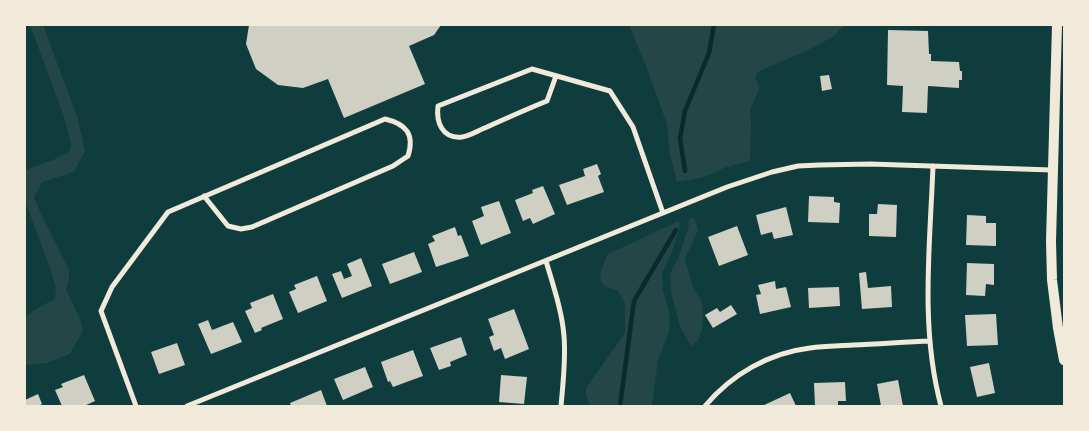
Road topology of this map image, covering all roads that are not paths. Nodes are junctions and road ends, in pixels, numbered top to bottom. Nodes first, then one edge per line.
1 (1057, 25) edge
2 (556, 76) junction
3 (933, 166) junction
4 (1052, 170) junction
5 (204, 196) junction
6 (663, 213) junction
7 (546, 261) junction
8 (930, 342) junction
9 (1064, 360) edge
10 (136, 406) edge
11 (187, 406) edge
12 (561, 406) edge
13 (705, 406) edge
14 (941, 406) edge

1 - 4 main road
2 - 2 street
2 - 6 street
3 - 4 street
3 - 6 street
3 - 8 street
4 - 9 main road
5 - 5 street
5 - 10 street
6 - 7 street
7 - 11 street
7 - 12 street
8 - 13 street
8 - 14 street

